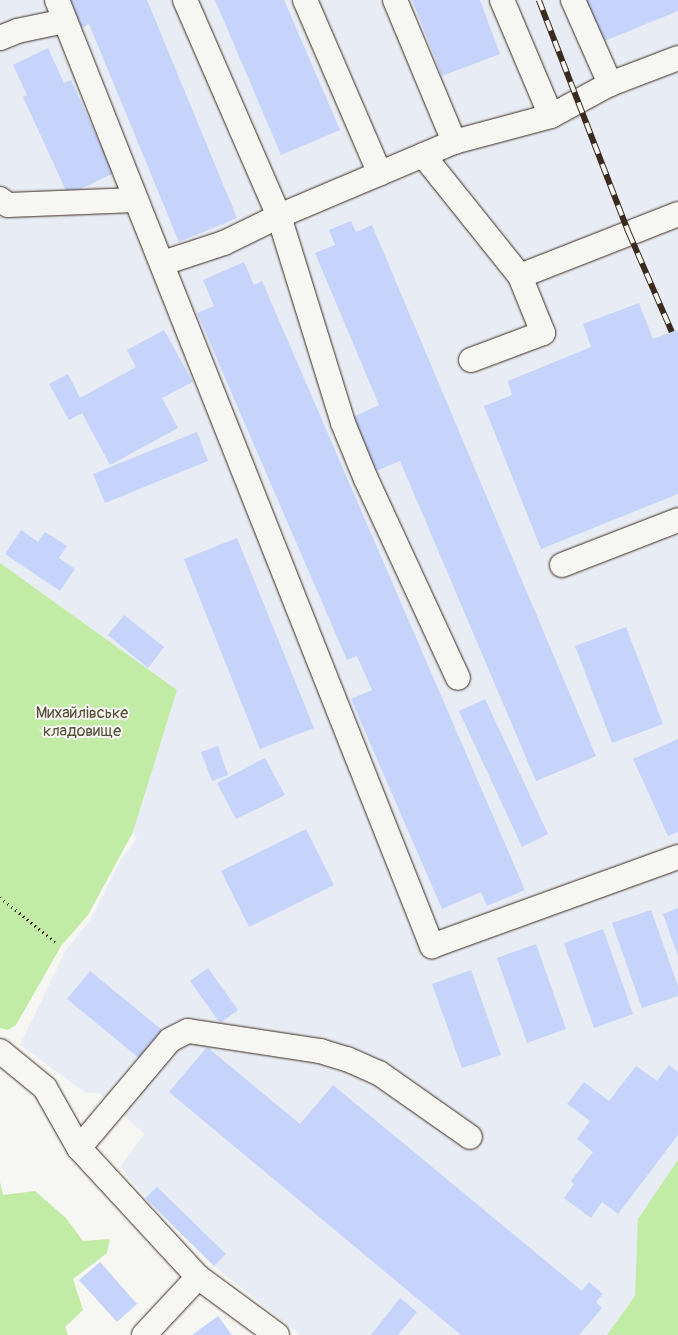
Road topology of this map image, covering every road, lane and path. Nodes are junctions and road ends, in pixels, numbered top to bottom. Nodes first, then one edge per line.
1 (185, 0) edge
2 (305, 0) edge
3 (395, 0) edge
4 (502, 0) edge
5 (573, 0) edge
6 (61, 10) edge
7 (0, 38) edge
8 (678, 58) edge
9 (610, 84) junction
10 (551, 116) junction
11 (454, 142) junction
12 (423, 155) junction
13 (380, 174) junction
14 (0, 199) edge
15 (136, 200) junction
16 (678, 214) edge
17 (279, 216) junction
18 (163, 263) junction
19 (520, 276) junction
20 (471, 360) dead end
21 (678, 520) edge
22 (562, 565) dead end
23 (458, 678) dead end
24 (678, 857) edge
25 (0, 897) edge
26 (55, 942) dead end
27 (0, 1051) edge
28 (470, 1137) dead end
29 (79, 1148) junction
30 (198, 1276) junction
31 (144, 1335) edge
32 (277, 1335) edge

1 - 17 street
2 - 13 street
3 - 11 street
4 - 10 street
5 - 9 street
6 - 7 street
6 - 15 street
8 - 9 street
9 - 10 street
10 - 11 street
11 - 12 street
12 - 13 street
12 - 19 street
13 - 17 street
14 - 15 street
15 - 18 street
16 - 19 street
17 - 18 street
17 - 23 street
18 - 24 street
19 - 20 street
21 - 22 street
25 - 26 path
27 - 29 street
28 - 29 street
29 - 30 street
30 - 31 street
30 - 32 street

